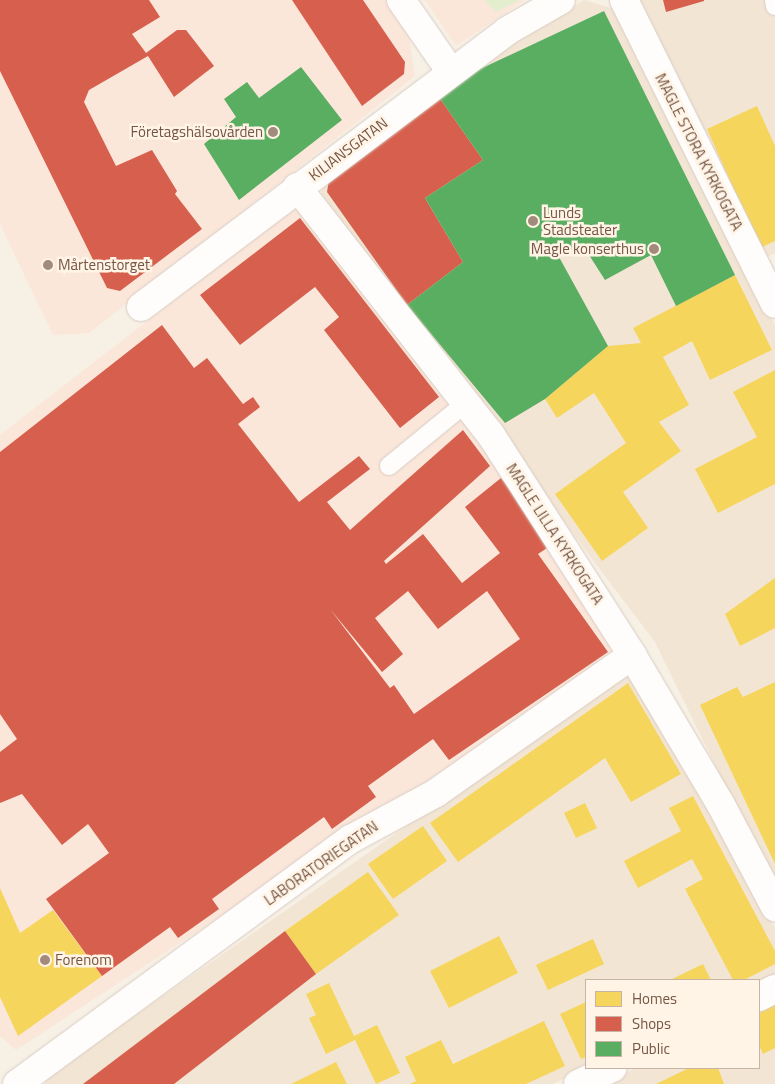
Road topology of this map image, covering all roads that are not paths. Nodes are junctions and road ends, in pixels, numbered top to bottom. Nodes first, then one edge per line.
1 (401, 0) edge
2 (561, 0) edge
3 (624, 0) edge
4 (774, 0) edge
5 (775, 6) edge
6 (451, 72) junction
7 (297, 187) junction
8 (769, 275) edge
9 (775, 304) edge
10 (141, 307) dead end
11 (466, 403) junction
12 (389, 466) dead end
13 (632, 655) junction
14 (775, 907) edge
15 (775, 989) edge
16 (760, 996) edge
17 (610, 1069) edge
18 (17, 1084) edge
19 (578, 1084) edge

1 - 6 street
2 - 6 street, KILIANSGATAN
3 - 8 street, MAGLE STORA KYRKOGATA
4 - 5 lane
6 - 7 street, KILIANSGATAN
7 - 10 street, KILIANSGATAN
7 - 11 street, MAGLE LILLA KYRKOGATA
8 - 9 street, MAGLE STORA KYRKOGATA
11 - 12 lane
11 - 13 street, MAGLE LILLA KYRKOGATA
13 - 14 street, MAGLE LILLA KYRKOGATA
13 - 18 street, LABORATORIEGATAN
15 - 16 street
17 - 19 street

